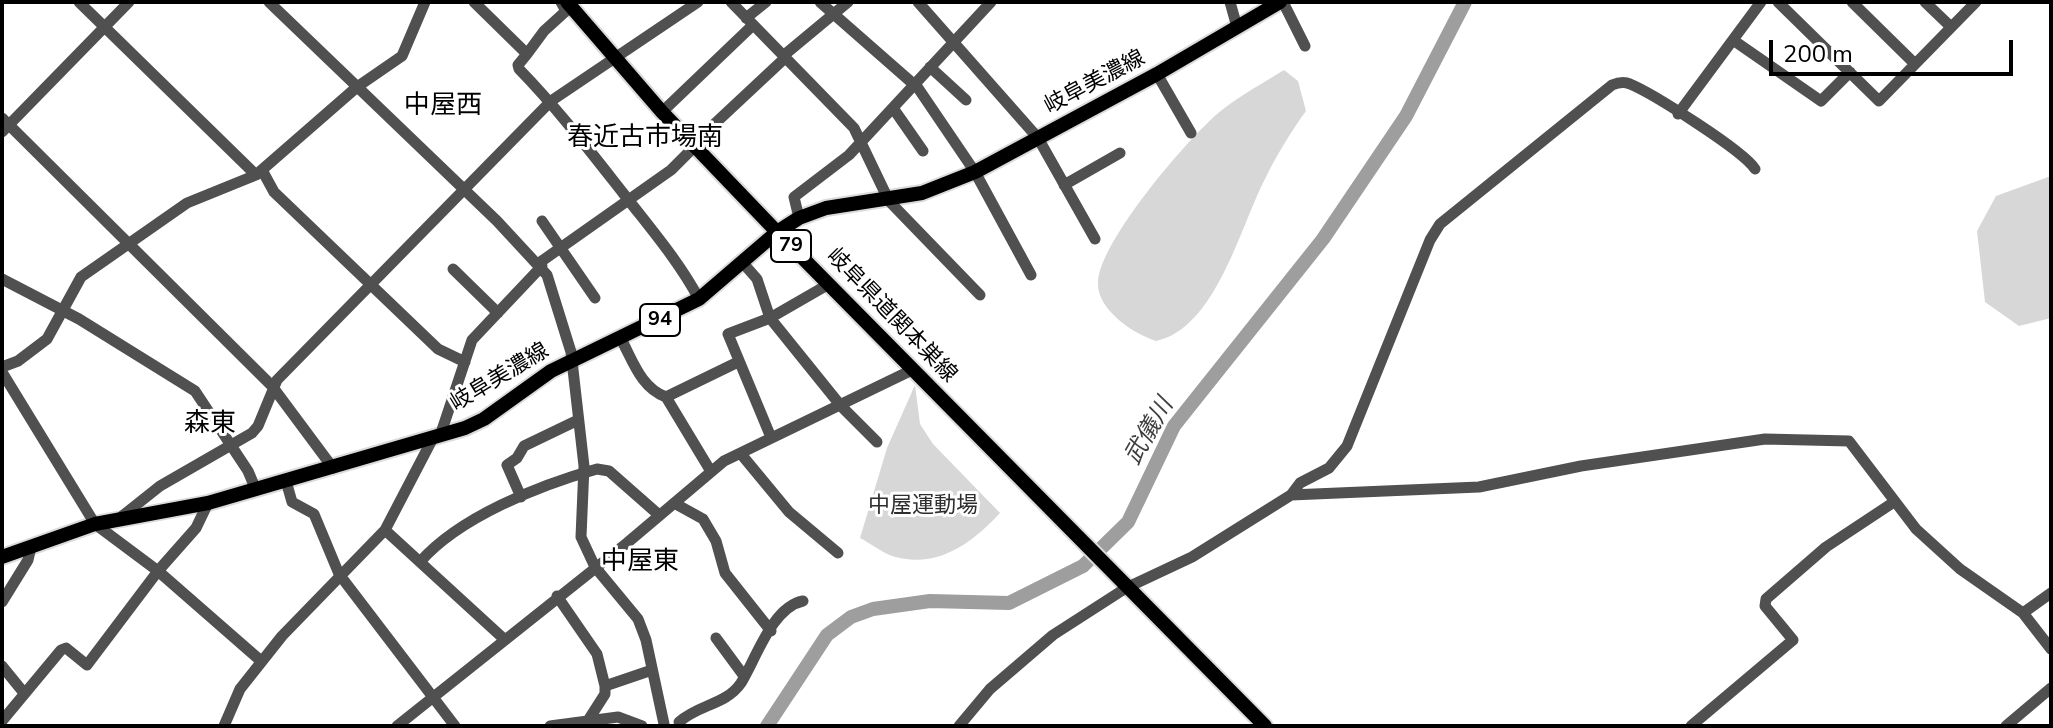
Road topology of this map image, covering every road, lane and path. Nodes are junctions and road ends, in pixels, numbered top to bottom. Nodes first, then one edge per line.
1 (79, 2) edge
2 (129, 2) edge
3 (269, 2) edge
4 (425, 2) edge
5 (474, 2) edge
6 (561, 2) edge
7 (567, 2) edge
8 (698, 2) edge
9 (731, 2) edge
10 (766, 2) edge
11 (820, 2) edge
12 (848, 2) edge
13 (918, 2) edge
14 (991, 2) edge
15 (1230, 2) edge
16 (1761, 2) edge
17 (1778, 2) edge
18 (1852, 2) edge
19 (1925, 2) edge
20 (1976, 2) edge
21 (1278, 3) edge
22 (833, 13) junction
23 (750, 22) junction
24 (105, 27) junction
25 (1237, 27) junction
26 (1951, 27) junction
27 (1733, 40) junction
28 (953, 43) junction
29 (1305, 46) dead end
30 (527, 54) junction
31 (784, 57) junction
32 (614, 58) junction
33 (1915, 64) junction
34 (930, 67) junction
35 (1850, 72) junction
36 (1157, 74) junction
37 (914, 84) junction
38 (357, 87) junction
39 (966, 100) dead end
40 (551, 101) junction
41 (893, 108) junction
42 (662, 112) junction
43 (1678, 114) junction
44 (4, 125) edge
45 (1191, 133) dead end
46 (1038, 138) junction
47 (862, 141) junction
48 (694, 145) junction
49 (923, 151) dead end
50 (1120, 153) dead end
51 (1755, 169) dead end
52 (259, 172) junction
53 (975, 172) junction
54 (1064, 185) junction
55 (463, 188) junction
56 (629, 201) junction
57 (889, 201) junction
58 (799, 218) junction
59 (542, 221) dead end
60 (777, 232) junction
61 (1095, 239) dead end
62 (126, 244) junction
63 (560, 248) junction
64 (743, 263) junction
65 (540, 264) junction
66 (453, 269) dead end
67 (1031, 275) dead end
68 (2, 279) edge
69 (370, 283) junction
70 (829, 284) junction
71 (980, 295) dead end
72 (595, 298) dead end
73 (699, 299) junction
74 (62, 310) junction
75 (498, 313) junction
76 (770, 318) junction
77 (621, 339) junction
78 (465, 362) junction
79 (738, 362) junction
80 (569, 363) junction
81 (2, 370) edge
82 (912, 370) junction
83 (272, 386) junction
84 (666, 397) junction
85 (841, 406) junction
86 (576, 421) junction
87 (770, 435) junction
88 (437, 437) junction
89 (877, 442) dead end
90 (232, 447) junction
91 (741, 454) junction
92 (333, 468) junction
93 (710, 470) junction
94 (583, 474) junction
95 (286, 481) junction
96 (256, 490) junction
97 (1291, 495) junction
98 (521, 497) junction
99 (1894, 502) junction
100 (208, 503) junction
101 (674, 503) junction
102 (659, 515) junction
103 (121, 517) junction
104 (95, 524) junction
105 (385, 530) junction
106 (31, 547) junction
107 (838, 553) dead end
108 (2, 557) edge
109 (420, 562) junction
110 (595, 567) junction
111 (158, 571) junction
112 (339, 574) junction
113 (1122, 584) junction
114 (2051, 593) edge
115 (557, 596) junction
116 (803, 601) dead end
117 (2, 602) edge
118 (2023, 613) junction
119 (771, 631) junction
120 (716, 638) dead end
121 (504, 639) junction
122 (2051, 649) edge
123 (261, 661) junction
124 (2, 666) edge
125 (652, 670) junction
126 (744, 676) junction
127 (605, 686) junction
128 (2051, 688) edge
129 (24, 693) junction
130 (432, 698) junction
131 (589, 719) junction
132 (2, 721) edge
133 (679, 722) dead end
134 (664, 724) edge
135 (224, 726) edge
136 (397, 726) edge
137 (455, 726) edge
138 (550, 726) edge
139 (642, 726) edge
140 (959, 726) edge
141 (1265, 726) edge
142 (1691, 726) edge
143 (2006, 726) edge

1 - 24 street
2 - 24 street
3 - 38 street
4 - 38 street
5 - 30 street
6 - 30 street
7 - 32 main road, 岐阜県道関本巣線 / 79
8 - 32 street
9 - 23 street
10 - 23 street
11 - 22 street
12 - 22 street
13 - 28 street
14 - 28 street
15 - 25 street
16 - 27 street
17 - 35 street
18 - 33 street
19 - 26 street
20 - 26 street
21 - 25 main road, 岐阜美濃線 / 94
21 - 29 street
22 - 31 street
22 - 37 street
23 - 31 street
23 - 42 street
24 - 44 street
24 - 52 street
25 - 36 main road, 岐阜美濃線 / 94
26 - 33 street
27 - 35 street
27 - 43 street
28 - 34 street
28 - 46 street
30 - 40 street
31 - 47 street
31 - 48 street
32 - 40 street
32 - 42 main road, 岐阜県道関本巣線 / 79
33 - 35 street
34 - 37 street
34 - 39 street
36 - 45 street
36 - 46 main road, 岐阜美濃線 / 94
37 - 41 street
37 - 53 street
38 - 52 street
38 - 55 street
40 - 55 street
40 - 56 street
41 - 47 street
41 - 49 street
42 - 48 main road, 岐阜県道関本巣線 / 79
43 - 51 street
43 - 97 street
44 - 62 street
46 - 53 main road, 岐阜美濃線 / 94
46 - 54 street
47 - 57 street
47 - 58 street
48 - 56 street
48 - 60 main road, 岐阜県道関本巣線 / 79
50 - 54 street
52 - 62 street
52 - 69 street
53 - 57 main road, 岐阜美濃線 / 94
53 - 67 street
54 - 61 street
55 - 65 street
55 - 69 street
56 - 63 street
56 - 73 street
57 - 58 main road, 岐阜美濃線 / 94
57 - 71 street
58 - 60 main road, 岐阜美濃線 / 94
59 - 63 street
60 - 64 main road, 岐阜美濃線 / 94
60 - 70 main road, 岐阜県道関本巣線 / 79
62 - 74 street
62 - 83 street
63 - 65 street
63 - 72 street
64 - 73 main road, 岐阜美濃線 / 94
64 - 76 street
65 - 75 street
65 - 80 street
66 - 75 street
68 - 74 street
69 - 78 street
69 - 83 street
70 - 76 street
70 - 82 main road, 岐阜県道関本巣線 / 79
73 - 77 main road, 岐阜美濃線 / 94
74 - 81 street
74 - 90 street
75 - 78 street
76 - 79 street
76 - 85 street
77 - 80 main road, 岐阜美濃線 / 94
77 - 84 street
78 - 88 street
79 - 84 street
79 - 87 street
80 - 86 street
80 - 88 main road, 岐阜美濃線 / 94
81 - 104 street
82 - 85 street
82 - 113 main road, 岐阜県道関本巣線 / 79
83 - 90 street
83 - 92 street
84 - 93 street
85 - 87 street
85 - 89 street
86 - 94 street
86 - 98 street
87 - 91 street
88 - 92 main road, 岐阜美濃線 / 94
88 - 105 street
90 - 96 street
90 - 103 street
91 - 93 street
91 - 107 street
92 - 95 main road, 岐阜美濃線 / 94
93 - 101 street
94 - 98 street
94 - 102 street
94 - 110 street
95 - 96 main road, 岐阜美濃線 / 94
95 - 112 street
96 - 100 main road, 岐阜美濃線 / 94
97 - 99 street
97 - 113 street
98 - 109 street
99 - 118 street
99 - 142 street
100 - 103 main road, 岐阜美濃線 / 94
100 - 111 street
101 - 102 street
101 - 119 street
102 - 110 street
103 - 104 main road, 岐阜美濃線 / 94
104 - 106 main road, 岐阜美濃線 / 94
104 - 111 street
105 - 109 street
105 - 112 street
106 - 108 main road, 岐阜美濃線 / 94
106 - 117 street
109 - 121 street
110 - 115 street
110 - 125 street
111 - 123 street
111 - 129 street
112 - 123 street
112 - 130 street
113 - 140 street
113 - 141 main road, 79
114 - 118 street
115 - 121 street
115 - 127 street
116 - 119 street
118 - 122 street
119 - 126 street
120 - 126 street
121 - 130 street
123 - 135 street
124 - 129 street
125 - 127 street
125 - 134 street
126 - 133 street
127 - 131 street
128 - 143 street
129 - 132 street
130 - 136 street
130 - 137 street
131 - 138 street
131 - 139 street

